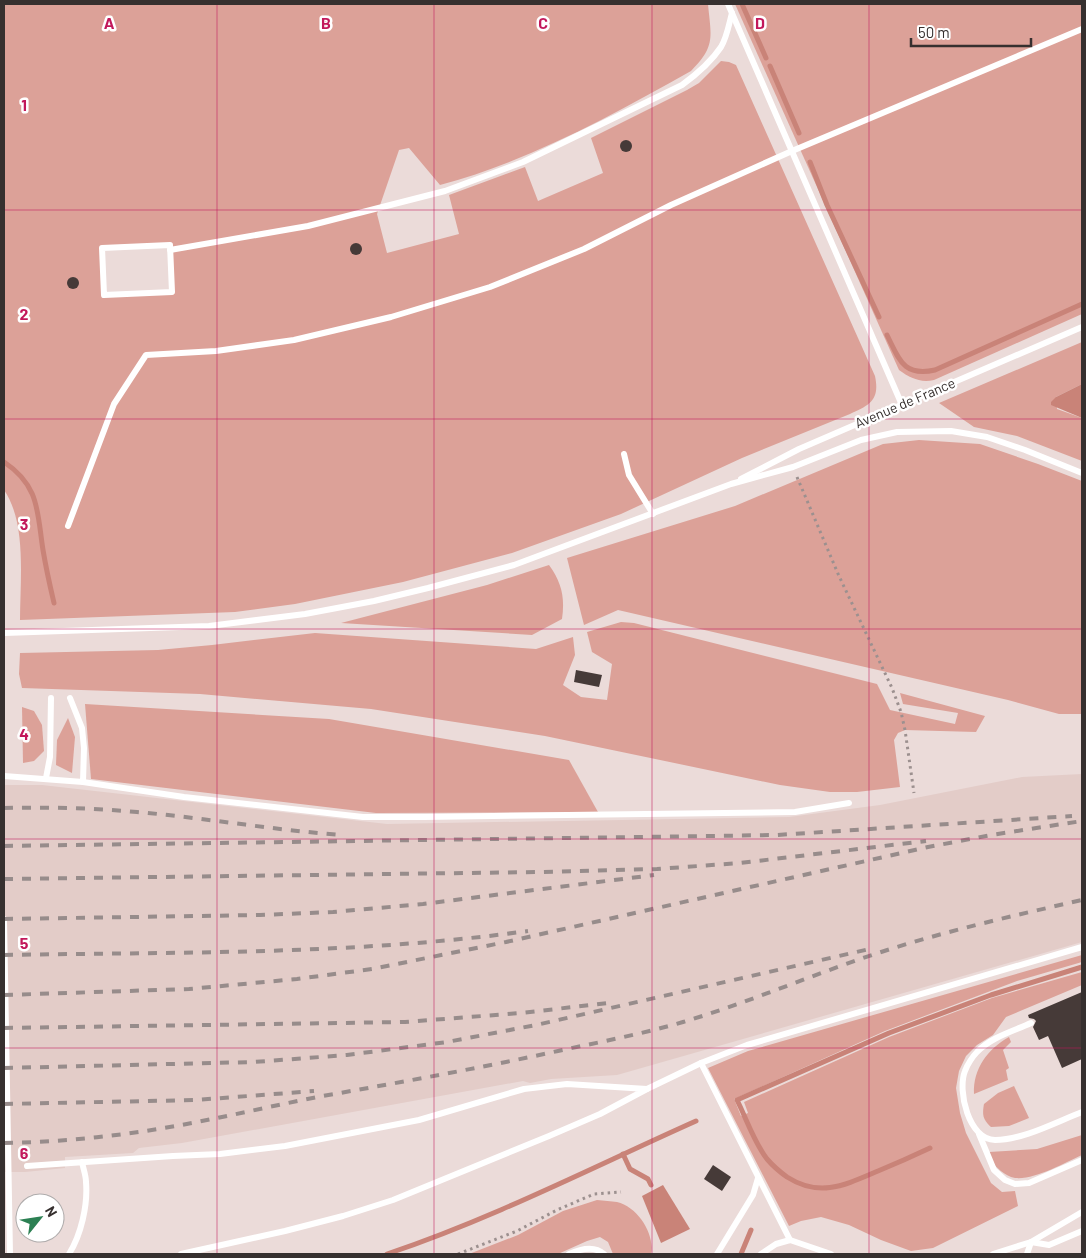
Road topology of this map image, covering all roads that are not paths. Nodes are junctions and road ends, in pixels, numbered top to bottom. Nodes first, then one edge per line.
1 (728, 4) edge
2 (732, 13) junction
3 (1082, 28) edge
4 (792, 151) junction
5 (170, 250) junction
6 (1082, 327) edge
7 (902, 405) junction
8 (624, 454) dead end
9 (1082, 472) edge
10 (731, 484) junction
11 (653, 514) junction
12 (68, 526) dead end
13 (4, 633) edge
14 (51, 698) dead end
15 (70, 698) dead end
16 (4, 776) edge
17 (46, 778) junction
18 (83, 782) junction
19 (849, 803) dead end
20 (4, 919) edge
21 (4, 938) edge
22 (1082, 947) edge
23 (4, 967) edge
24 (5, 1010) edge
25 (1031, 1023) dead end
26 (5, 1045) edge
27 (700, 1063) junction
28 (5, 1082) edge
29 (648, 1090) junction
30 (1082, 1112) edge
31 (6, 1122) edge
32 (979, 1134) junction
33 (1082, 1160) edge
34 (82, 1162) junction
35 (27, 1166) dead end
36 (758, 1178) junction
37 (1082, 1212) edge
38 (1082, 1231) edge
39 (790, 1240) junction
40 (1031, 1242) junction
41 (10, 1254) edge
42 (68, 1254) edge
43 (181, 1254) edge
44 (569, 1254) edge
45 (604, 1254) edge
46 (717, 1254) edge
47 (761, 1254) edge
48 (831, 1254) edge
49 (993, 1254) edge
50 (1027, 1254) edge

1 - 2 lane
2 - 4 lane
2 - 5 lane
3 - 4 lane
4 - 7 lane
4 - 12 lane
5 - 5 lane
6 - 7 lane, Avenue de France
7 - 10 lane, Avenue de France
8 - 11 lane
9 - 10 lane
10 - 11 lane
11 - 13 lane
14 - 17 lane
15 - 18 lane
16 - 17 lane
17 - 18 lane
18 - 19 lane
20 - 21 lane
21 - 23 lane
22 - 27 lane
23 - 24 lane
24 - 26 lane
25 - 32 lane
26 - 28 lane
27 - 29 lane
27 - 36 lane
28 - 31 lane
29 - 34 lane
29 - 43 lane
30 - 32 lane
31 - 41 lane
32 - 33 lane
34 - 35 lane
34 - 42 lane
36 - 39 lane
36 - 46 lane
37 - 40 lane
38 - 40 lane
39 - 47 lane
39 - 48 lane
40 - 49 lane
40 - 50 lane
44 - 45 lane

